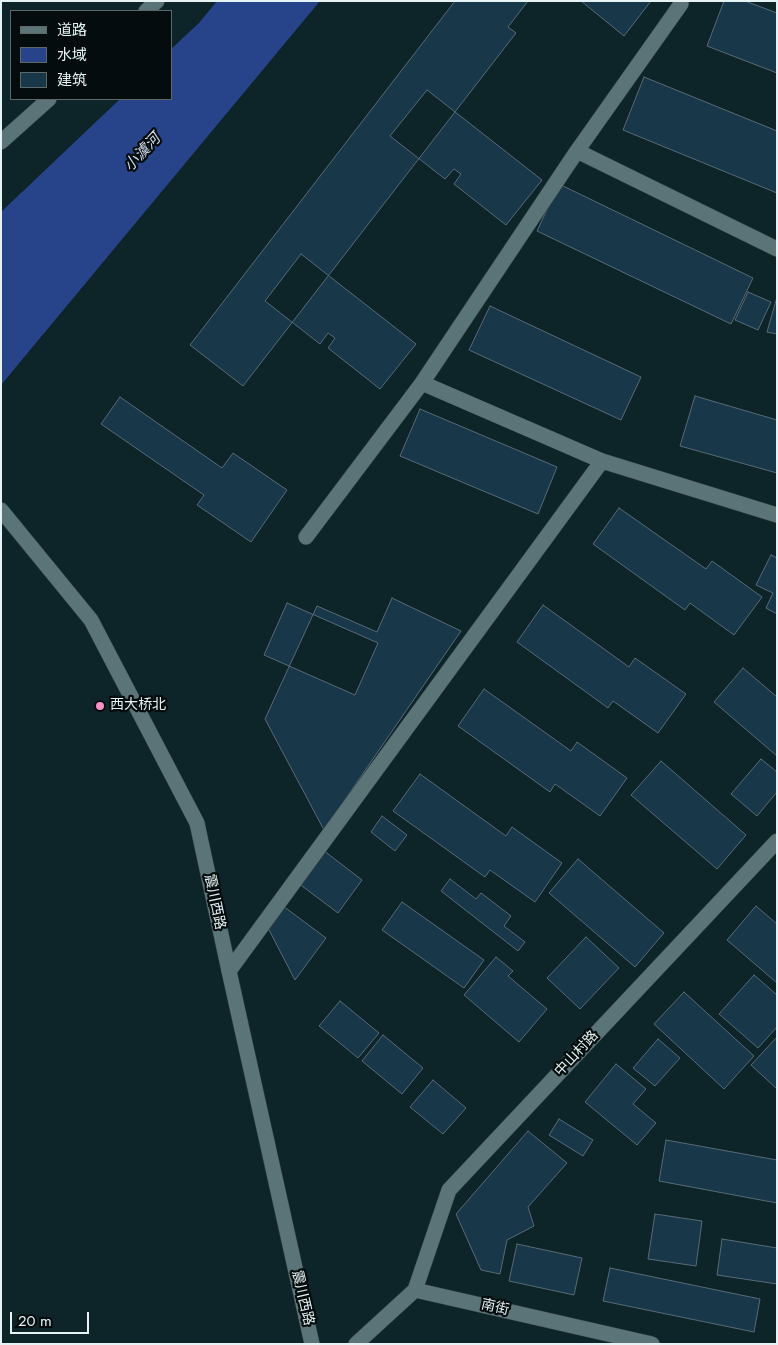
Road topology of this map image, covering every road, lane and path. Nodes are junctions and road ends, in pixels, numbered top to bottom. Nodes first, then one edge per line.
1 (157, 1) edge
2 (681, 1) edge
3 (147, 10) edge
4 (49, 100) edge
5 (1, 142) edge
6 (577, 152) junction
7 (777, 249) edge
8 (422, 383) junction
9 (602, 461) junction
10 (1, 510) edge
11 (777, 515) edge
12 (306, 537) dead end
13 (777, 841) edge
14 (229, 971) junction
15 (415, 1290) junction
16 (312, 1344) edge
17 (356, 1344) edge
18 (652, 1344) edge

1 - 3 street
2 - 6 street
4 - 5 street
6 - 7 street
6 - 8 street
8 - 9 street
8 - 12 street
9 - 11 street
9 - 14 street
10 - 14 street, 震川西路
13 - 15 street, 中山村路
14 - 16 street, 震川西路
15 - 17 street
15 - 18 street, 南街

